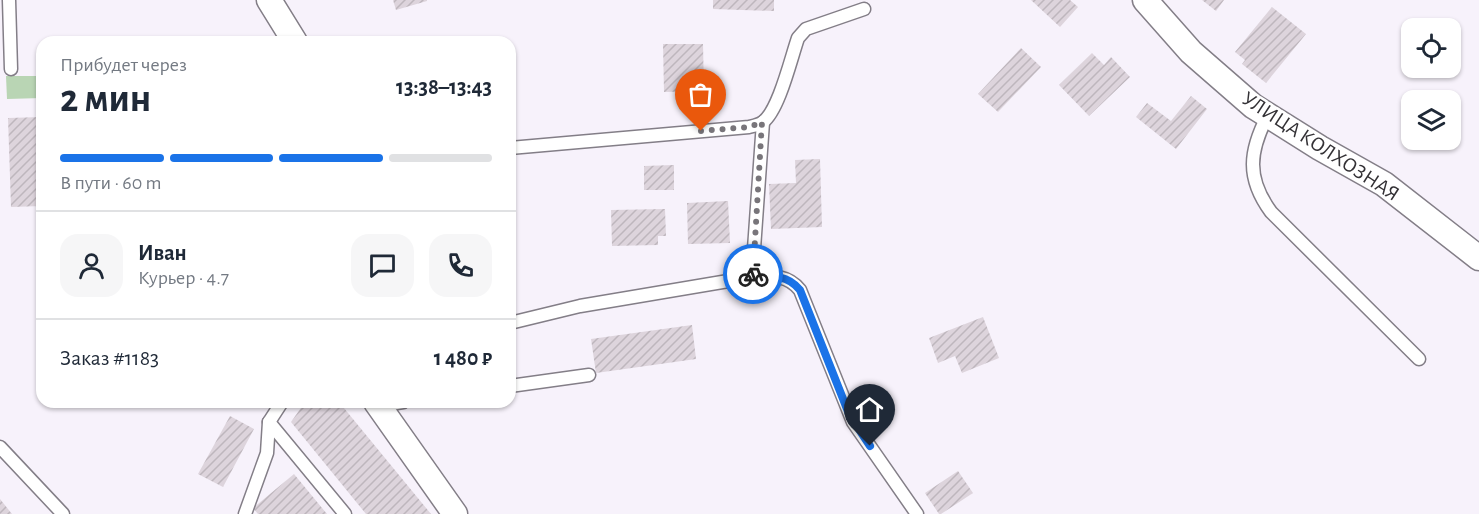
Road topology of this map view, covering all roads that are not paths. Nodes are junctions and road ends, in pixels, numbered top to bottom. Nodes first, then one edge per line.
1 (9, 0) edge
2 (269, 0) edge
3 (1145, 0) edge
4 (864, 9) dead end
5 (292, 36) edge
6 (11, 69) dead end
7 (1268, 115) junction
8 (762, 122) junction
9 (516, 147) edge
10 (1479, 258) edge
11 (753, 277) junction
12 (516, 322) edge
13 (1419, 359) dead end
14 (589, 375) dead end
15 (516, 385) edge
16 (278, 408) edge
17 (380, 408) edge
18 (269, 422) junction
19 (0, 447) edge
20 (63, 514) edge
21 (245, 514) edge
22 (345, 514) edge
23 (455, 514) edge
24 (917, 514) edge

1 - 6 lane
2 - 5 street
3 - 7 street, УЛИЦА КОЛХОЗНАЯ
4 - 8 lane
7 - 10 street, УЛИЦА КОЛХОЗНАЯ
7 - 13 lane
8 - 9 lane
8 - 11 lane
11 - 12 lane
11 - 24 lane
14 - 15 lane
16 - 18 lane
17 - 23 street
18 - 21 lane
18 - 22 lane
19 - 20 lane

